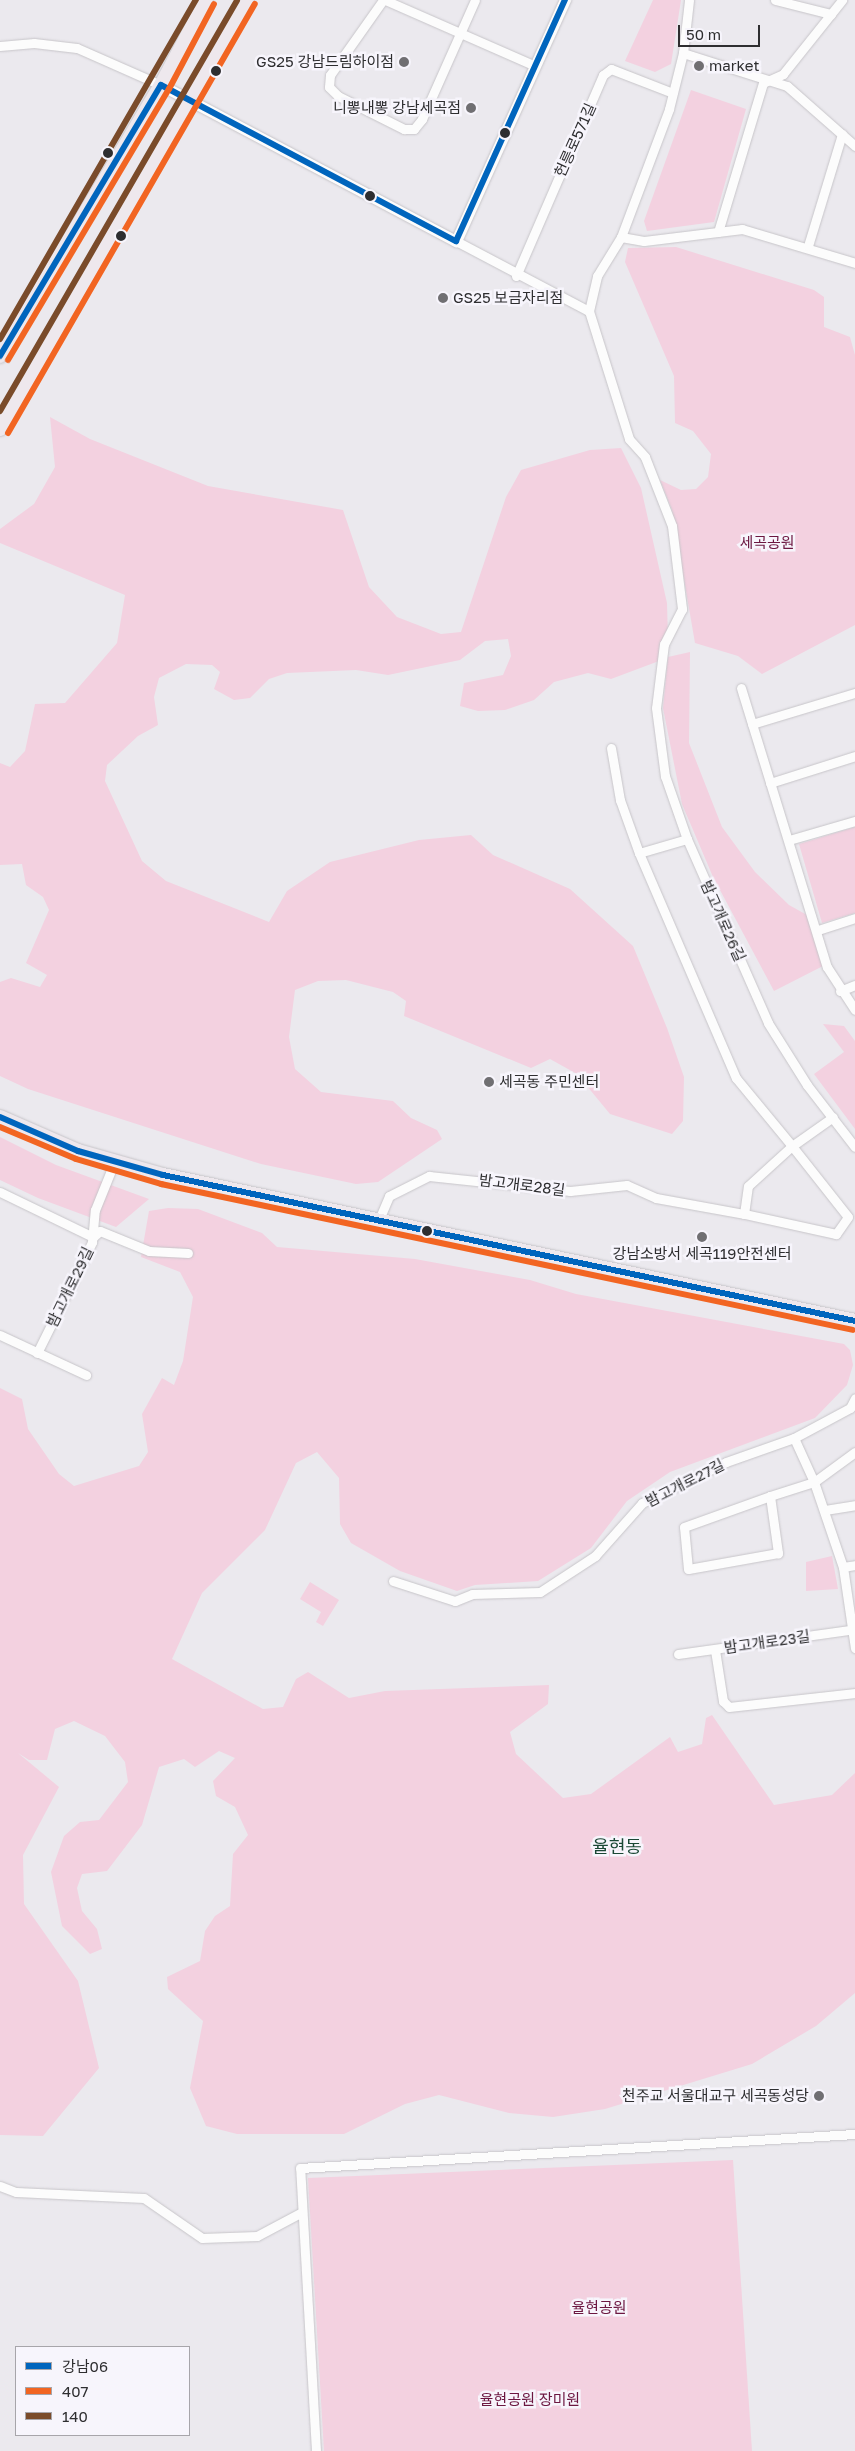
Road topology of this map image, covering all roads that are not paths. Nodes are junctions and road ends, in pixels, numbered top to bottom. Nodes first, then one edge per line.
1 (206, 0) edge
2 (384, 0) edge
3 (475, 0) edge
4 (565, 0) edge
5 (689, 0) edge
6 (775, 0) edge
7 (842, 0) edge
8 (244, 6) edge
9 (831, 14) junction
10 (460, 33) junction
11 (0, 46) edge
12 (683, 53) junction
13 (535, 66) junction
14 (773, 78) junction
15 (161, 85) junction
16 (673, 93) junction
17 (193, 102) junction
18 (842, 134) junction
19 (855, 146) edge
20 (718, 232) junction
21 (621, 237) junction
22 (456, 241) junction
23 (808, 246) junction
24 (855, 262) edge
25 (516, 276) junction
26 (589, 311) junction
27 (1, 353) edge
28 (0, 429) edge
29 (741, 688) dead end
30 (855, 693) edge
31 (752, 724) junction
32 (611, 748) dead end
33 (855, 756) edge
34 (770, 783) junction
35 (855, 821) edge
36 (687, 839) junction
37 (789, 840) junction
38 (639, 853) junction
39 (855, 918) edge
40 (818, 930) junction
41 (855, 985) edge
42 (840, 990) junction
43 (855, 1010) edge
44 (0, 1117) edge
45 (833, 1117) junction
46 (792, 1146) junction
47 (855, 1147) edge
48 (114, 1163) junction
49 (0, 1192) edge
50 (744, 1214) junction
51 (378, 1222) junction
52 (93, 1237) junction
53 (188, 1253) dead end
54 (855, 1321) edge
55 (0, 1335) edge
56 (37, 1353) junction
57 (86, 1375) dead end
58 (855, 1398) edge
59 (794, 1438) junction
60 (855, 1452) edge
61 (814, 1482) junction
62 (770, 1496) junction
63 (855, 1505) edge
64 (825, 1510) junction
65 (855, 1565) edge
66 (843, 1567) junction
67 (393, 1581) dead end
68 (854, 1630) edge
69 (855, 1648) edge
70 (715, 1650) junction
71 (678, 1654) dead end
72 (855, 1693) edge
73 (855, 2134) edge
74 (0, 2186) edge
75 (300, 2213) junction
76 (316, 2451) edge

1 - 15 main road
2 - 10 street
2 - 10 street
3 - 10 street
4 - 13 street
5 - 12 street
6 - 9 street
7 - 9 street
8 - 17 main road
9 - 14 street
10 - 13 street
11 - 15 street
12 - 14 street
12 - 16 street
13 - 22 street
14 - 18 street
14 - 20 street
15 - 17 street
15 - 27 main road
16 - 21 street
16 - 25 street, 헌릉로571길
17 - 22 street
17 - 28 main road
18 - 19 street
18 - 23 street
20 - 21 street
20 - 23 street
21 - 26 street
22 - 25 street
23 - 24 street
25 - 26 street
26 - 36 street, 밤고개로26길
29 - 31 street
30 - 31 street
31 - 34 street
32 - 38 street
33 - 34 street
34 - 37 street
35 - 37 street
36 - 38 street
36 - 45 street, 밤고개로26길
37 - 40 street
38 - 46 street
39 - 40 street
40 - 42 street
41 - 42 street
42 - 43 street
44 - 48 main road
45 - 46 street
45 - 47 street, 밤고개로26길
46 - 50 street
46 - 50 street
48 - 51 main road
48 - 52 street, 밤고개로29길
49 - 52 street
50 - 51 street, 밤고개로28길
51 - 54 main road
52 - 53 street
52 - 56 street, 밤고개로29길
55 - 56 street
56 - 57 street
58 - 59 street, 밤고개로27길
59 - 61 street
59 - 67 street, 밤고개로27길
60 - 61 street
61 - 62 street
61 - 64 street
62 - 62 street
63 - 64 street
64 - 66 street
65 - 66 street
66 - 68 street
68 - 69 street
68 - 70 street, 밤고개로23길
70 - 71 street, 밤고개로23길
70 - 72 street
73 - 75 street
74 - 75 street
75 - 76 street

